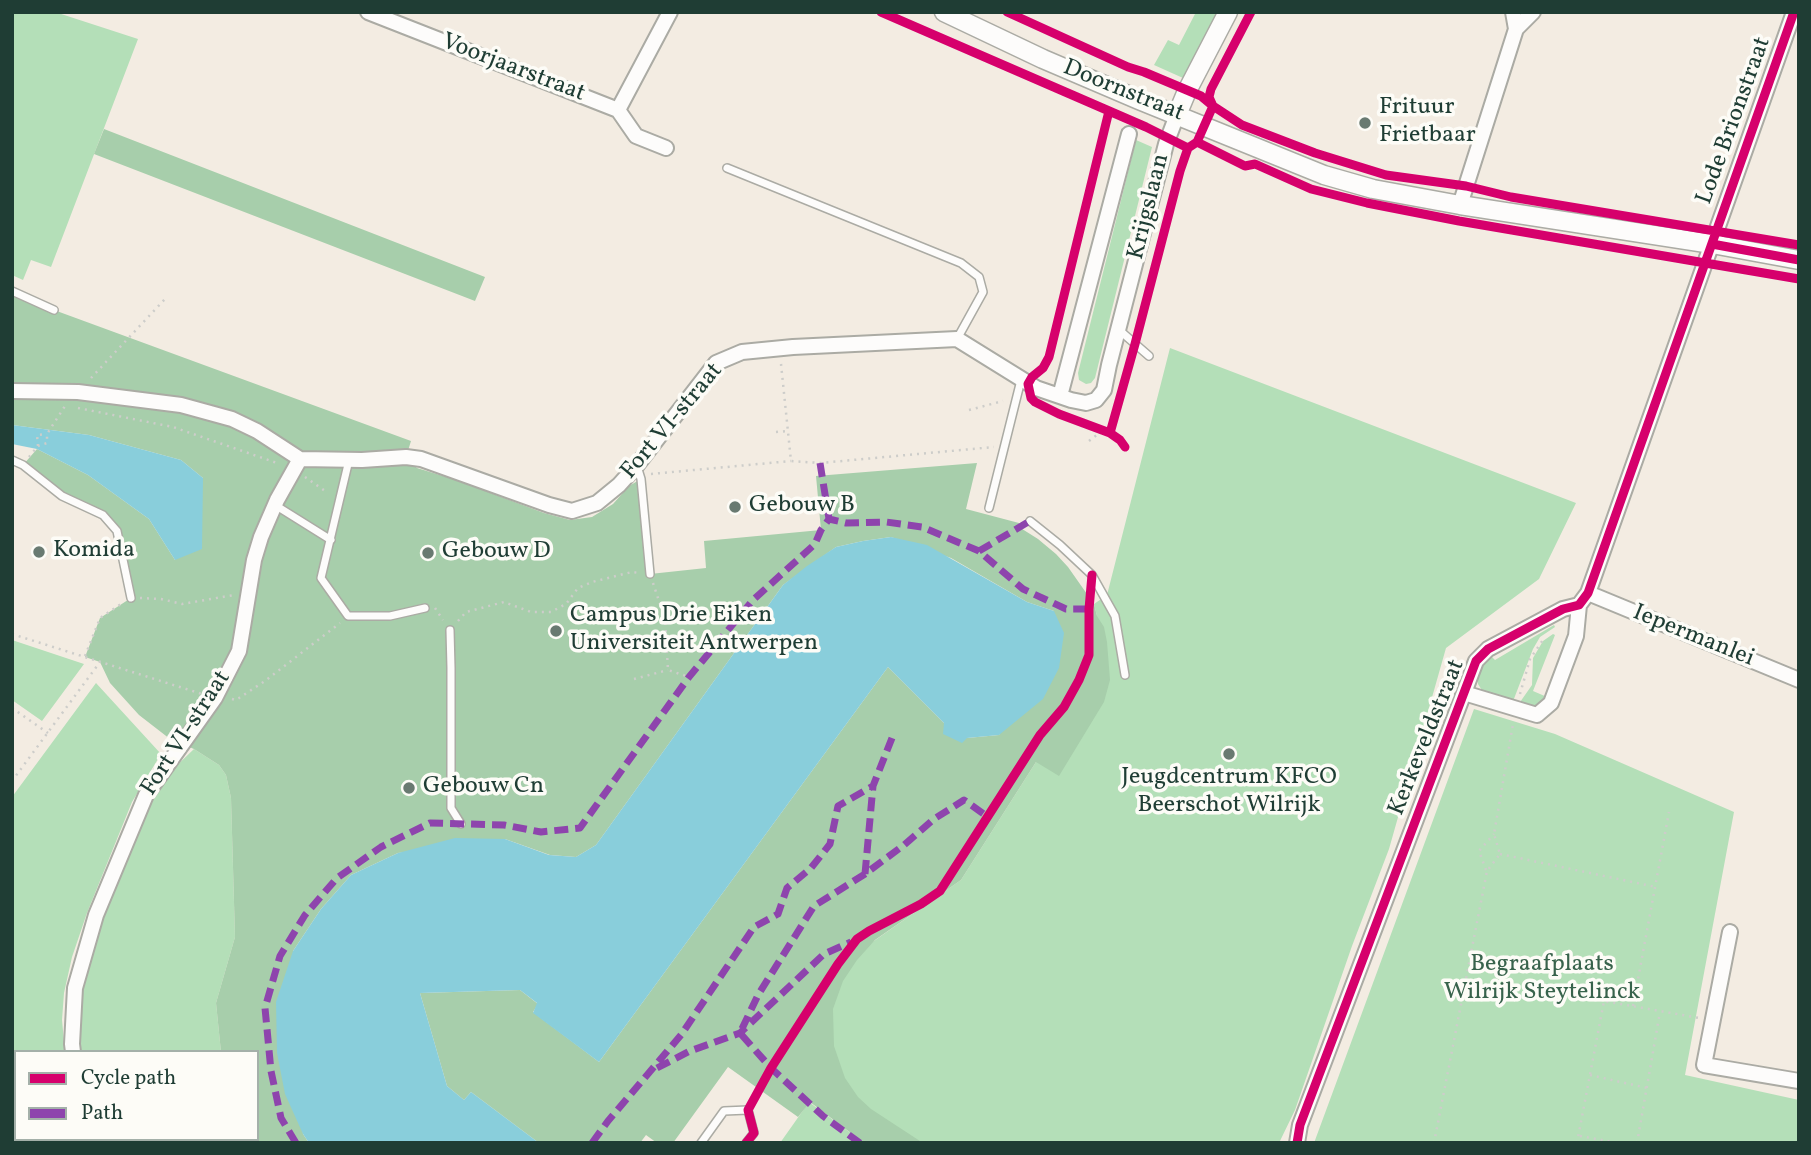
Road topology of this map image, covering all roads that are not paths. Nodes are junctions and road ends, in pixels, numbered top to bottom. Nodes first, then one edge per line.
1 (368, 12) edge
2 (670, 12) edge
3 (944, 12) edge
4 (1228, 12) edge
5 (1513, 12) edge
6 (1533, 12) edge
7 (1794, 12) edge
8 (1516, 29) junction
9 (618, 110) junction
10 (1177, 115) junction
11 (1129, 134) dead end
12 (666, 148) dead end
13 (727, 167) dead end
14 (1460, 205) junction
15 (1712, 244) junction
16 (1799, 260) edge
17 (12, 292) edge
18 (54, 310) dead end
19 (1118, 330) junction
20 (957, 339) junction
21 (1149, 356) dead end
22 (1021, 380) junction
23 (12, 391) edge
24 (1060, 396) junction
25 (349, 459) junction
26 (12, 460) edge
27 (296, 464) junction
28 (637, 465) junction
29 (275, 504) junction
30 (989, 508) dead end
31 (1030, 521) dead end
32 (331, 540) junction
33 (650, 574) road end
34 (131, 598) road end
35 (1584, 599) junction
36 (425, 608) road end
37 (450, 630) road end
38 (1125, 675) dead end
39 (1799, 680) edge
40 (1464, 693) junction
41 (461, 824) dead end
42 (1730, 932) dead end
43 (73, 1050) edge
44 (1799, 1081) edge
45 (701, 1143) edge
46 (746, 1143) edge
47 (1297, 1143) edge

1 - 9 street, Voorjaarstraat
2 - 9 street
3 - 10 street, Doornstraat
4 - 10 street, Krijgslaan
5 - 8 street
6 - 8 street
7 - 15 street, Lode Brionstraat
8 - 14 street
9 - 12 street
10 - 14 street, Doornstraat
10 - 19 street, Krijgslaan
11 - 24 street, Krijgslaan
13 - 20 lane
14 - 15 street, Doornstraat
15 - 16 street, Doornstraat
15 - 35 street, Kerkeveldstraat
17 - 18 lane
19 - 21 lane
19 - 24 street, Krijgslaan
20 - 22 street
20 - 28 street, Fort VI-straat
22 - 24 street
22 - 30 lane
23 - 27 street
25 - 27 street, Fort VI-straat
25 - 28 street, Fort VI-straat
25 - 32 lane
26 - 34 lane
27 - 29 street, Fort VI-straat
28 - 33 lane
29 - 32 lane
29 - 43 street, Fort VI-straat
31 - 38 lane
32 - 36 lane
35 - 39 street, Iepermanlei
35 - 40 street, Kerkeveldstraat
35 - 40 street, Kerkeveldstraat
37 - 41 lane
40 - 47 street, Kerkeveldstraat
42 - 44 street
45 - 46 lane

